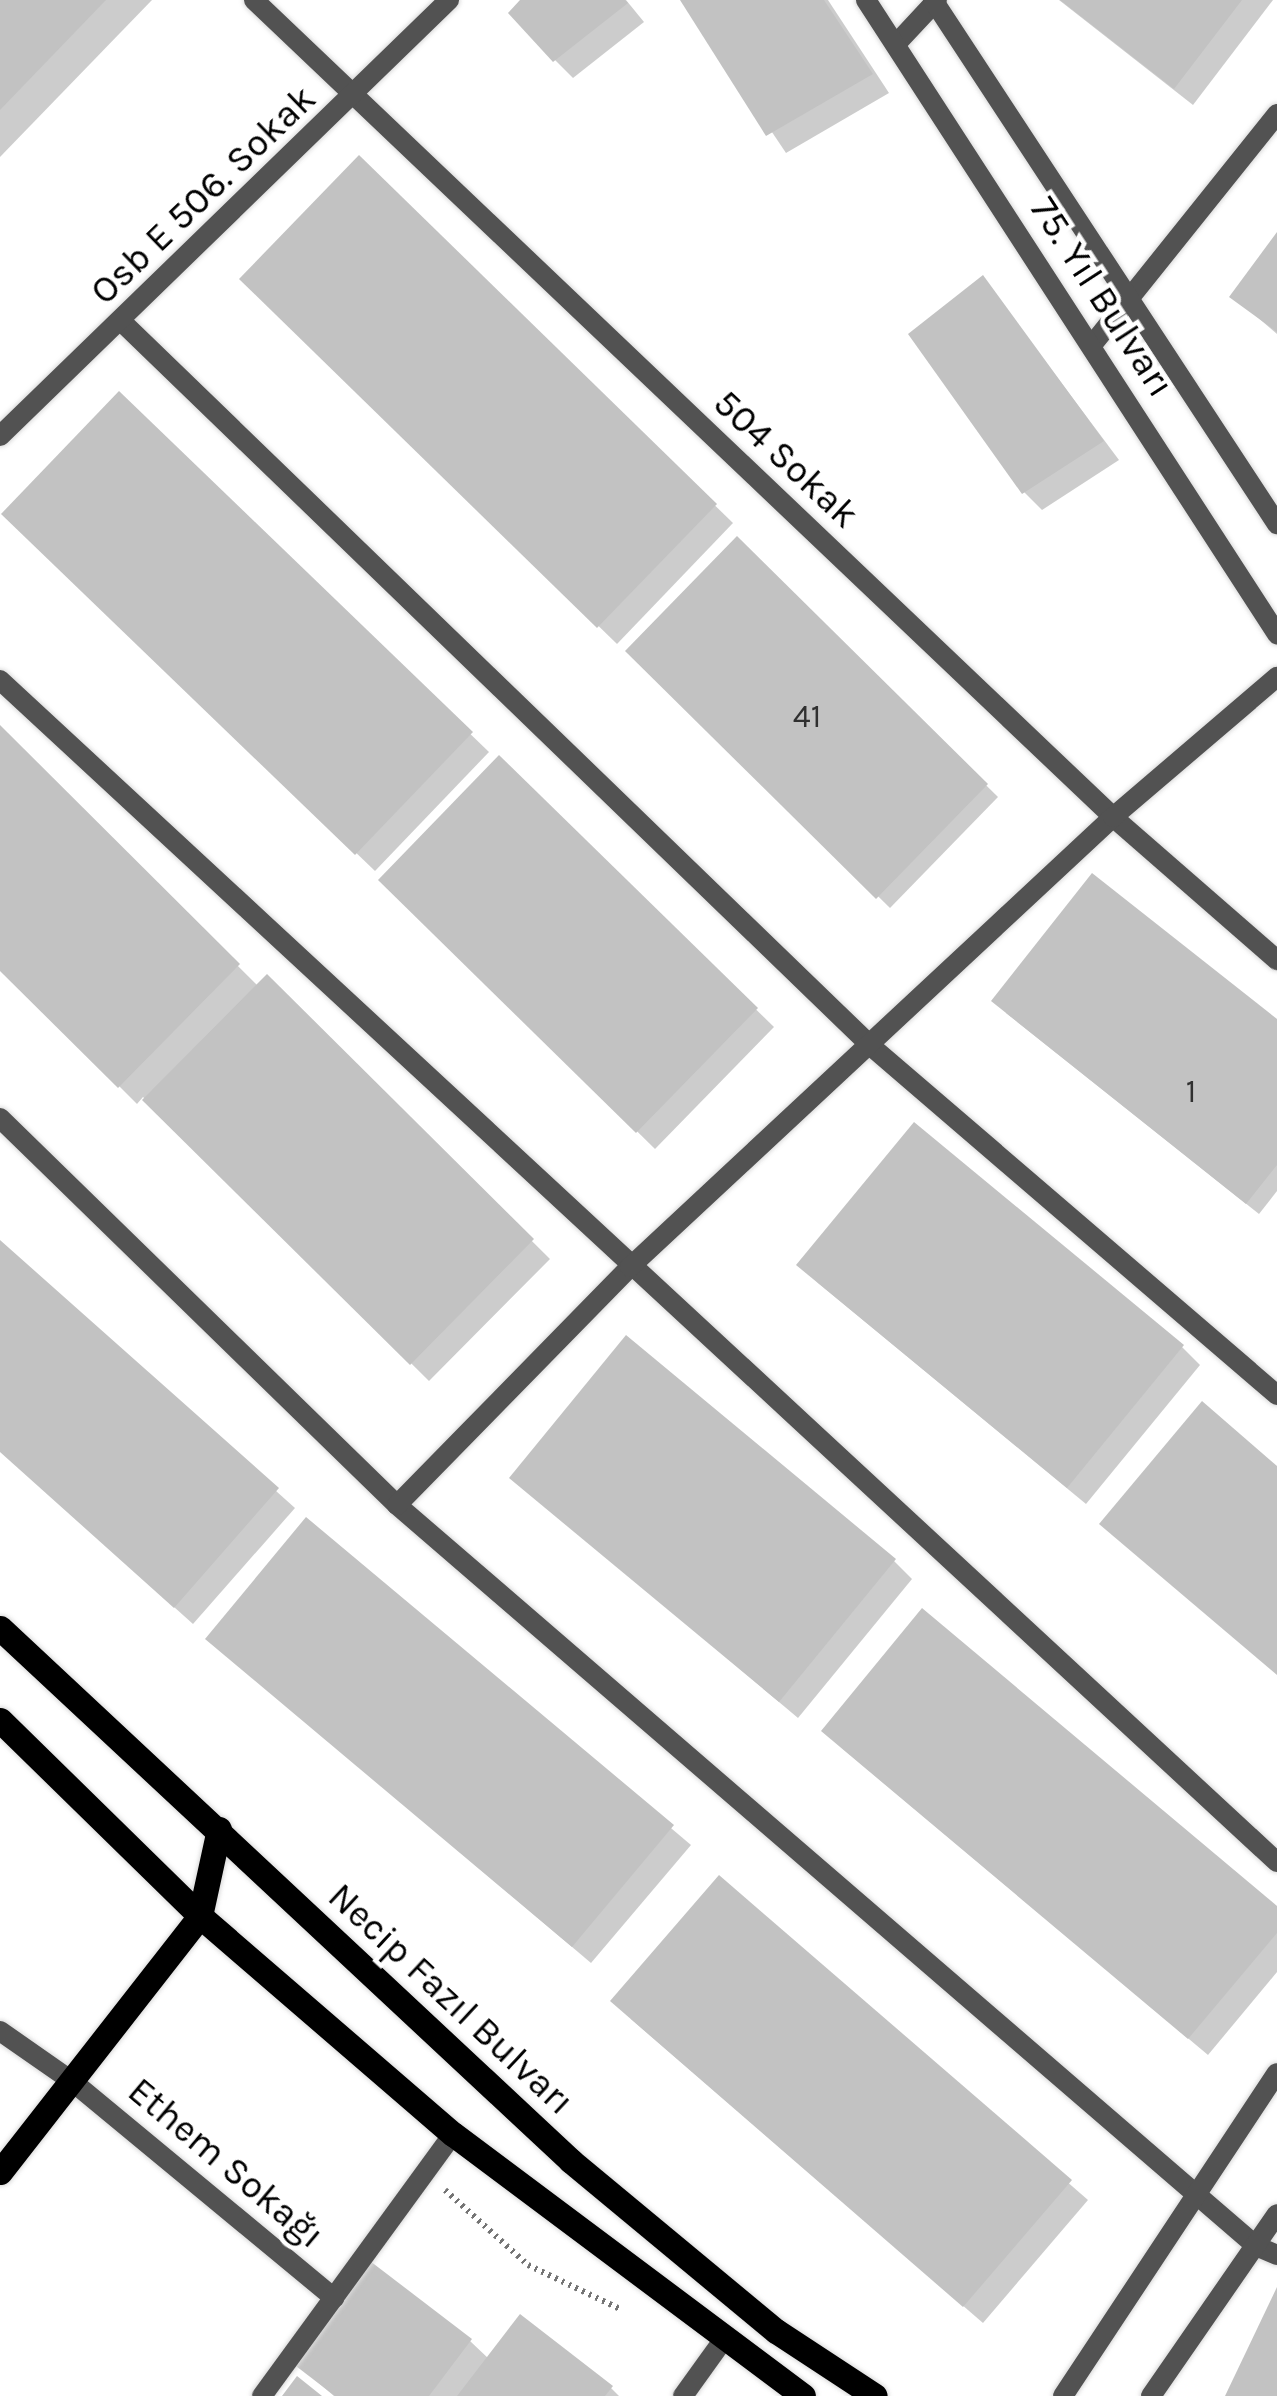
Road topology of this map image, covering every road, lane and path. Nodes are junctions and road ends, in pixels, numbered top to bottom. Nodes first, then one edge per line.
1 (254, 0) edge
2 (449, 0) edge
3 (866, 0) edge
4 (935, 1) edge
5 (896, 44) junction
6 (355, 98) junction
7 (1277, 114) edge
8 (1133, 298) junction
9 (121, 321) junction
10 (1092, 345) junction
11 (0, 436) edge
12 (1277, 524) edge
13 (1277, 634) edge
14 (1277, 677) edge
15 (0, 680) edge
16 (1113, 817) junction
17 (1277, 960) edge
18 (872, 1047) junction
19 (0, 1118) edge
20 (630, 1267) junction
21 (1277, 1396) edge
22 (397, 1505) junction
23 (0, 1628) edge
24 (0, 1720) edge
25 (219, 1829) junction
26 (1277, 1862) edge
27 (200, 1916) junction
28 (0, 2031) edge
29 (1277, 2073) edge
30 (73, 2082) junction
31 (453, 2134) junction
32 (0, 2172) edge
33 (425, 2173) junction
34 (1200, 2194) junction
35 (1277, 2214) edge
36 (1256, 2246) junction
37 (1277, 2255) edge
38 (334, 2298) junction
39 (620, 2309) dead end
40 (724, 2339) junction
41 (262, 2396) edge
42 (683, 2396) edge
43 (802, 2396) edge
44 (875, 2396) edge
45 (1063, 2396) edge
46 (1151, 2396) edge

1 - 6 street, 504 Sokak
2 - 6 street, Osb E 506. Sokak
3 - 5 street, 75. Yıl Bulvarı
4 - 5 street
4 - 8 street, 75. Yıl Bulvarı
5 - 10 street, 75. Yıl Bulvarı
6 - 9 street, Osb E 506. Sokak
6 - 16 street, 504 Sokak
7 - 8 street
8 - 10 street
8 - 12 street, 75. Yıl Bulvarı
9 - 11 street, Osb E 506. Sokak
9 - 18 street
10 - 13 street, 75. Yıl Bulvarı
14 - 16 street
15 - 20 street
16 - 17 street, 504 Sokak
16 - 18 street
18 - 20 street
18 - 21 street
19 - 22 street
20 - 22 street
20 - 26 street
22 - 34 street
23 - 25 main road, Necip Fazıl Bulvarı
24 - 27 main road
25 - 27 main road
25 - 44 main road, Necip Fazıl Bulvarı
27 - 30 main road
27 - 31 main road
28 - 30 street, Ethem Sokağı
29 - 34 street
30 - 32 main road
30 - 38 street, Ethem Sokağı
31 - 33 street
31 - 40 main road
33 - 38 street
33 - 39 path
34 - 36 street
34 - 45 street
35 - 36 street
36 - 37 street
36 - 46 street
38 - 41 street
40 - 42 street
40 - 43 main road

